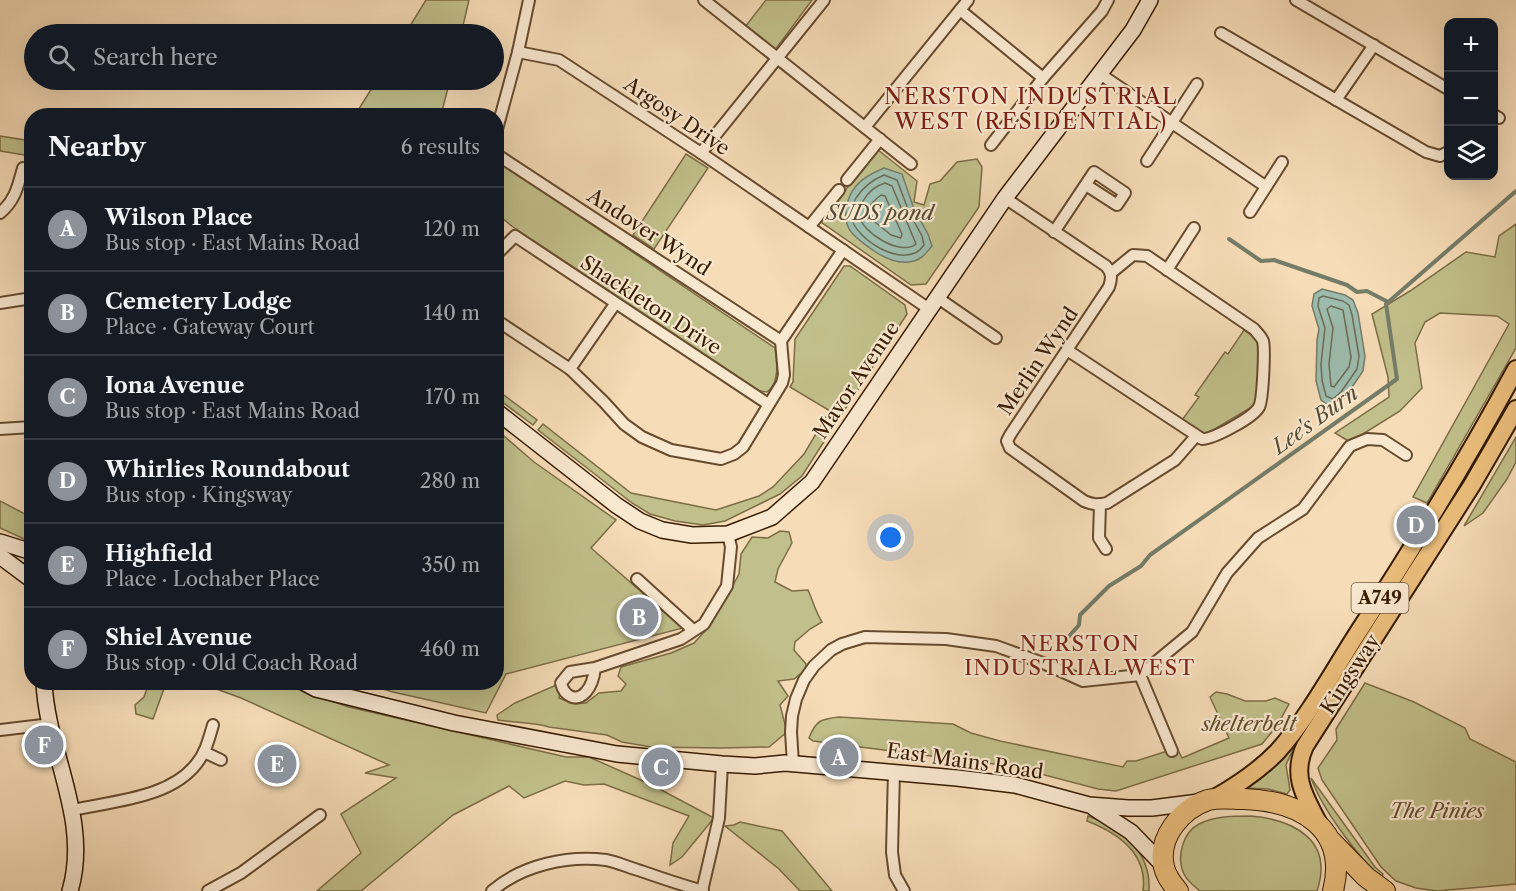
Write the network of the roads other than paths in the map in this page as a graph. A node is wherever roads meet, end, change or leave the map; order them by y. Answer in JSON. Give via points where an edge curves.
{"nodes":[{"id":1,"x":529,"y":0,"type":"edge"},
{"id":2,"x":704,"y":0,"type":"edge"},
{"id":3,"x":824,"y":0,"type":"edge"},
{"id":4,"x":968,"y":0,"type":"edge"},
{"id":5,"x":1108,"y":0,"type":"edge"},
{"id":6,"x":1150,"y":0,"type":"edge"},
{"id":7,"x":1296,"y":0,"type":"edge"},
{"id":8,"x":960,"y":10,"type":"junction"},
{"id":9,"x":1221,"y":33,"type":"dead end"},
{"id":10,"x":1374,"y":45,"type":"junction"},
{"id":11,"x":518,"y":52,"type":"junction"},
{"id":12,"x":779,"y":58,"type":"junction"},
{"id":13,"x":1100,"y":74,"type":"junction"},
{"id":14,"x":1043,"y":78,"type":"junction"},
{"id":15,"x":1197,"y":84,"type":"dead end"},
{"id":16,"x":1444,"y":86,"type":"edge"},
{"id":17,"x":1336,"y":100,"type":"junction"},
{"id":18,"x":503,"y":108,"type":"edge"},
{"id":19,"x":1173,"y":123,"type":"junction"},
{"id":20,"x":865,"y":127,"type":"junction"},
{"id":21,"x":880,"y":139,"type":"junction"},
{"id":22,"x":991,"y":145,"type":"dead end"},
{"id":23,"x":701,"y":153,"type":"junction"},
{"id":24,"x":1444,"y":154,"type":"edge"},
{"id":25,"x":504,"y":159,"type":"edge"},
{"id":26,"x":1147,"y":161,"type":"dead end"},
{"id":27,"x":1282,"y":162,"type":"dead end"},
{"id":28,"x":911,"y":164,"type":"dead end"},
{"id":29,"x":23,"y":168,"type":"dead end"},
{"id":30,"x":847,"y":180,"type":"dead end"},
{"id":31,"x":1086,"y":185,"type":"dead end"},
{"id":32,"x":1265,"y":186,"type":"junction"},
{"id":33,"x":839,"y":190,"type":"dead end"},
{"id":34,"x":1005,"y":198,"type":"junction"},
{"id":35,"x":1250,"y":212,"type":"dead end"},
{"id":36,"x":0,"y":213,"type":"edge"},
{"id":37,"x":809,"y":227,"type":"junction"},
{"id":38,"x":1194,"y":228,"type":"dead end"},
{"id":39,"x":1054,"y":232,"type":"junction"},
{"id":40,"x":504,"y":247,"type":"edge"},
{"id":41,"x":843,"y":250,"type":"junction"},
{"id":42,"x":1167,"y":270,"type":"junction"},
{"id":43,"x":1111,"y":273,"type":"junction"},
{"id":44,"x":24,"y":299,"type":"edge"},
{"id":45,"x":0,"y":303,"type":"edge"},
{"id":46,"x":615,"y":304,"type":"junction"},
{"id":47,"x":933,"y":304,"type":"junction"},
{"id":48,"x":504,"y":325,"type":"edge"},
{"id":49,"x":996,"y":338,"type":"dead end"},
{"id":50,"x":781,"y":341,"type":"junction"},
{"id":51,"x":1067,"y":350,"type":"junction"},
{"id":52,"x":570,"y":369,"type":"junction"},
{"id":53,"x":1516,"y":369,"type":"edge"},
{"id":54,"x":768,"y":404,"type":"junction"},
{"id":55,"x":1516,"y":409,"type":"edge"},
{"id":56,"x":504,"y":417,"type":"edge"},
{"id":57,"x":24,"y":428,"type":"edge"},
{"id":58,"x":0,"y":429,"type":"edge"},
{"id":59,"x":1196,"y":436,"type":"junction"},
{"id":60,"x":1406,"y":455,"type":"dead end"},
{"id":61,"x":1100,"y":504,"type":"junction"},
{"id":62,"x":728,"y":534,"type":"junction"},
{"id":63,"x":0,"y":542,"type":"edge"},
{"id":64,"x":1106,"y":549,"type":"dead end"},
{"id":65,"x":24,"y":550,"type":"edge"},
{"id":66,"x":0,"y":556,"type":"edge"},
{"id":67,"x":24,"y":574,"type":"edge"},
{"id":68,"x":637,"y":579,"type":"dead end"},
{"id":69,"x":693,"y":630,"type":"junction"},
{"id":70,"x":595,"y":668,"type":"dead end"},
{"id":71,"x":1140,"y":675,"type":"junction"},
{"id":72,"x":45,"y":690,"type":"edge"},
{"id":73,"x":324,"y":690,"type":"edge"},
{"id":74,"x":1329,"y":692,"type":"junction"},
{"id":75,"x":51,"y":724,"type":"junction"},
{"id":76,"x":213,"y":724,"type":"dead end"},
{"id":77,"x":0,"y":729,"type":"edge"},
{"id":78,"x":1172,"y":751,"type":"dead end"},
{"id":79,"x":204,"y":752,"type":"junction"},
{"id":80,"x":221,"y":760,"type":"dead end"},
{"id":81,"x":722,"y":764,"type":"junction"},
{"id":82,"x":793,"y":764,"type":"junction"},
{"id":83,"x":894,"y":771,"type":"junction"},
{"id":84,"x":1210,"y":800,"type":"junction"},
{"id":85,"x":1089,"y":805,"type":"junction"},
{"id":86,"x":73,"y":810,"type":"junction"},
{"id":87,"x":320,"y":815,"type":"dead end"},
{"id":88,"x":1319,"y":824,"type":"junction"},
{"id":89,"x":1332,"y":840,"type":"junction"},
{"id":90,"x":1163,"y":876,"type":"edge"},
{"id":91,"x":70,"y":891,"type":"edge"},
{"id":92,"x":208,"y":891,"type":"edge"},
{"id":93,"x":492,"y":891,"type":"edge"},
{"id":94,"x":702,"y":891,"type":"edge"},
{"id":95,"x":904,"y":891,"type":"edge"},
{"id":96,"x":1178,"y":891,"type":"edge"},
{"id":97,"x":1333,"y":891,"type":"edge"},
{"id":98,"x":1385,"y":891,"type":"edge"}],
"edges":[{"from":1,"to":11,"type":"street"},
{"from":2,"to":12,"type":"street"},
{"from":3,"to":12,"type":"street"},
{"from":4,"to":8,"type":"street"},
{"from":5,"to":14,"type":"street"},
{"from":6,"to":13,"type":"street","name":"Mavor Avenue"},
{"from":7,"to":10,"type":"street"},
{"from":8,"to":14,"type":"street"},
{"from":8,"to":20,"type":"street"},
{"from":9,"to":17,"type":"street"},
{"from":10,"to":16,"type":"street"},
{"from":10,"to":17,"type":"street"},
{"from":11,"to":18,"type":"street"},
{"from":11,"to":23,"type":"street","name":"Argosy Drive","via":[[559,60]]},
{"from":12,"to":20,"type":"street"},
{"from":12,"to":23,"type":"street"},
{"from":13,"to":19,"type":"street"},
{"from":13,"to":34,"type":"street","name":"Mavor Avenue"},
{"from":14,"to":22,"type":"street"},
{"from":15,"to":19,"type":"street"},
{"from":17,"to":24,"type":"street","via":[[1426,152]]},
{"from":19,"to":26,"type":"street"},
{"from":19,"to":32,"type":"street"},
{"from":20,"to":21,"type":"street"},
{"from":21,"to":28,"type":"street"},
{"from":21,"to":30,"type":"street"},
{"from":23,"to":37,"type":"street","name":"Argosy Drive"},
{"from":25,"to":50,"type":"street","name":"Andover Wynd"},
{"from":27,"to":32,"type":"street"},
{"from":29,"to":36,"type":"street","via":[[15,195]]},
{"from":31,"to":39,"type":"street"},
{"from":32,"to":35,"type":"street"},
{"from":33,"to":37,"type":"street"},
{"from":34,"to":39,"type":"street"},
{"from":34,"to":47,"type":"street","name":"Mavor Avenue"},
{"from":37,"to":41,"type":"street","name":"Argosy Drive"},
{"from":38,"to":42,"type":"street"},
{"from":39,"to":43,"type":"street"},
{"from":40,"to":46,"type":"street","name":"Shackleton Drive","via":[[515,236]]},
{"from":41,"to":47,"type":"street","name":"Argosy Drive"},
{"from":41,"to":50,"type":"street"},
{"from":42,"to":43,"type":"street","via":[[1147,256],[1133,255]]},
{"from":42,"to":59,"type":"street","via":[[1254,329],[1263,341],[1260,407],[1209,439]]},
{"from":43,"to":51,"type":"street","name":"Merlin Wynd","via":[[1109,287]]},
{"from":44,"to":45,"type":"street"},
{"from":46,"to":52,"type":"street"},
{"from":46,"to":54,"type":"street","name":"Shackleton Drive"},
{"from":47,"to":49,"type":"street","name":"Argosy Drive"},
{"from":47,"to":62,"type":"street","name":"Mavor Avenue","via":[[812,482],[772,517]]},
{"from":48,"to":52,"type":"street"},
{"from":50,"to":54,"type":"street","via":[[784,375]]},
{"from":51,"to":59,"type":"street"},
{"from":51,"to":61,"type":"street","name":"Merlin Wynd","via":[[1007,441],[1019,456],[1084,501]]},
{"from":52,"to":54,"type":"street","via":[[642,437],[671,450],[721,459],[743,447]]},
{"from":53,"to":74,"type":"main road","name":"Kingsway","number":"A749"},
{"from":55,"to":74,"type":"main road","name":"Kingsway","number":"A749","via":[[1472,485]]},
{"from":56,"to":62,"type":"street","name":"Mavor Avenue","via":[[640,521],[692,535]]},
{"from":57,"to":58,"type":"street"},
{"from":59,"to":61,"type":"street","via":[[1175,460]]},
{"from":60,"to":71,"type":"street","via":[[1383,440],[1367,439],[1350,446],[1303,509],[1258,538],[1227,573],[1192,632]]},
{"from":61,"to":64,"type":"street","via":[[1099,538]]},
{"from":62,"to":69,"type":"street","via":[[731,547],[727,586],[704,624]]},
{"from":63,"to":65,"type":"street"},
{"from":66,"to":67,"type":"street"},
{"from":68,"to":69,"type":"street"},
{"from":69,"to":70,"type":"street","via":[[681,639]]},
{"from":71,"to":78,"type":"street"},
{"from":71,"to":82,"type":"street","via":[[1083,681],[996,646],[945,639],[853,640],[831,650],[804,680],[792,716]]},
{"from":72,"to":75,"type":"street"},
{"from":73,"to":81,"type":"street","name":"East Mains Road","via":[[514,736],[617,754]]},
{"from":74,"to":84,"type":"main road","name":"Kingsway","number":"A749","via":[[1273,755],[1240,783]]},
{"from":74,"to":88,"type":"main road","name":"Kingsway","number":"A749","via":[[1298,768],[1305,798]]},
{"from":75,"to":77,"type":"street"},
{"from":75,"to":86,"type":"street"},
{"from":76,"to":79,"type":"street"},
{"from":79,"to":80,"type":"street"},
{"from":79,"to":86,"type":"street","via":[[189,772],[157,791]]},
{"from":81,"to":82,"type":"street","name":"East Mains Road"},
{"from":81,"to":94,"type":"street","via":[[719,818]]},
{"from":82,"to":83,"type":"street","name":"East Mains Road"},
{"from":83,"to":85,"type":"street","name":"East Mains Road","via":[[1015,785]]},
{"from":83,"to":95,"type":"street","via":[[892,852],[895,875]]},
{"from":84,"to":85,"type":"street","name":"East Mains Road","via":[[1152,808]]},
{"from":84,"to":88,"type":"highway","via":[[1270,802]]},
{"from":84,"to":90,"type":"highway","via":[[1188,809],[1174,824],[1163,852]]},
{"from":85,"to":90,"type":"street","name":"East Mains Road","via":[[1131,832]]},
{"from":86,"to":91,"type":"street","via":[[75,872]]},
{"from":87,"to":92,"type":"street","via":[[240,873]]},
{"from":88,"to":89,"type":"highway"},
{"from":89,"to":97,"type":"highway","via":[[1336,863]]},
{"from":89,"to":98,"type":"highway","via":[[1366,877]]},
{"from":90,"to":96,"type":"highway"},
{"from":93,"to":94,"type":"street","via":[[543,864],[588,859],[607,860]]}]}
